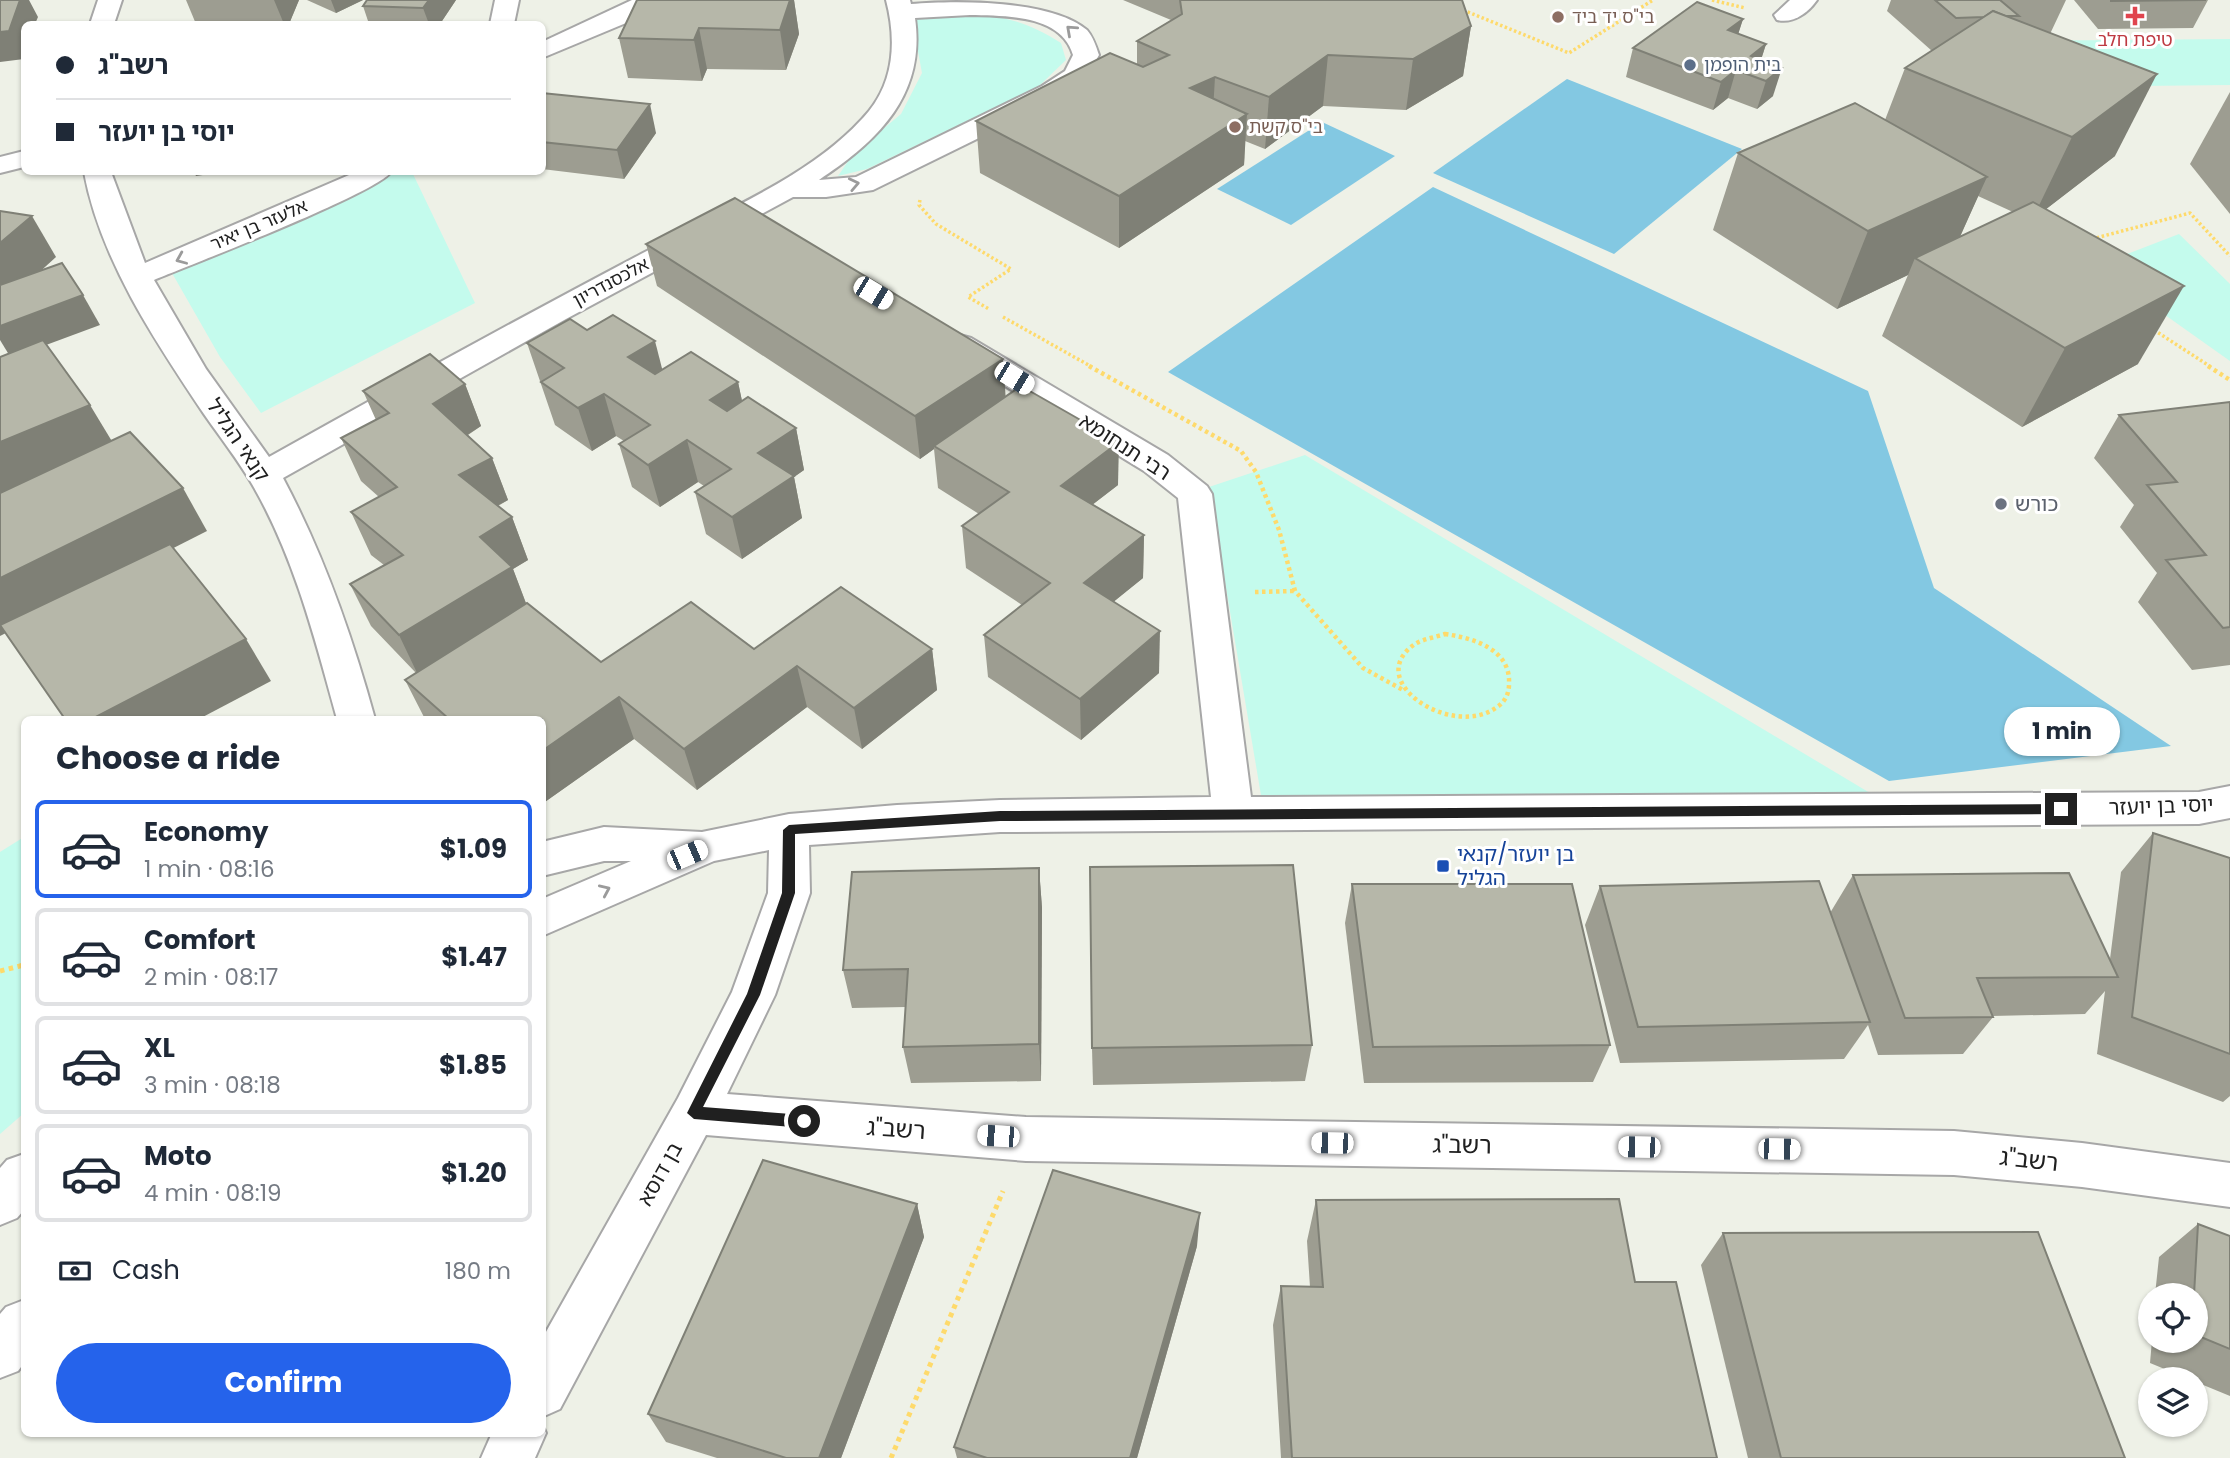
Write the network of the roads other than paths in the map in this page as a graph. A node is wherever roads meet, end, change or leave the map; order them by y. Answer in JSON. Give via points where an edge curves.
{"nodes":[{"id":1,"x":110,"y":0,"type":"edge"},
{"id":2,"x":507,"y":0,"type":"edge"},
{"id":3,"x":650,"y":0,"type":"edge"},
{"id":4,"x":900,"y":6,"type":"edge"},
{"id":5,"x":103,"y":21,"type":"edge"},
{"id":6,"x":503,"y":21,"type":"edge"},
{"id":7,"x":546,"y":49,"type":"edge"},
{"id":8,"x":21,"y":160,"type":"edge"},
{"id":9,"x":0,"y":165,"type":"edge"},
{"id":10,"x":98,"y":175,"type":"edge"},
{"id":11,"x":371,"y":175,"type":"edge"},
{"id":12,"x":787,"y":188,"type":"junction"},
{"id":13,"x":139,"y":276,"type":"junction"},
{"id":14,"x":932,"y":328,"type":"edge"},
{"id":15,"x":263,"y":475,"type":"junction"},
{"id":16,"x":355,"y":716,"type":"edge"},
{"id":17,"x":2230,"y":802,"type":"edge"},
{"id":18,"x":1233,"y":813,"type":"junction"},
{"id":19,"x":789,"y":830,"type":"junction"},
{"id":20,"x":708,"y":846,"type":"junction"},
{"id":21,"x":546,"y":858,"type":"edge"},
{"id":22,"x":546,"y":916,"type":"edge"},
{"id":23,"x":694,"y":1113,"type":"junction"},
{"id":24,"x":21,"y":1179,"type":"edge"},
{"id":25,"x":2230,"y":1185,"type":"edge"},
{"id":26,"x":0,"y":1202,"type":"edge"},
{"id":27,"x":21,"y":1328,"type":"edge"},
{"id":28,"x":0,"y":1353,"type":"edge"},
{"id":29,"x":546,"y":1384,"type":"edge"},
{"id":30,"x":518,"y":1437,"type":"edge"},
{"id":31,"x":507,"y":1458,"type":"edge"}],
"edges":[{"from":1,"to":5,"type":"street"},
{"from":2,"to":6,"type":"street"},
{"from":3,"to":7,"type":"street"},
{"from":4,"to":12,"type":"street","name":"אלכסנדריון","via":[[905,64],[893,95],[870,127]]},
{"from":12,"to":4,"type":"street","one_way":true,"via":[[863,184],[1051,92],[1075,76],[1086,55],[1079,36],[1059,19],[1027,10]]},
{"from":8,"to":9,"type":"street"},
{"from":10,"to":13,"type":"street","name":"קנאי הגליל"},
{"from":11,"to":13,"type":"street","name":"אלעזר בן יאיר","one_way":true},
{"from":12,"to":15,"type":"street","name":"אלכסנדריון"},
{"from":13,"to":15,"type":"street","name":"קנאי הגליל","via":[[208,396]]},
{"from":14,"to":18,"type":"street","name":"רבי תנחומא","via":[[1156,463],[1195,494]]},
{"from":15,"to":16,"type":"street","name":"קנאי הגליל","via":[[324,605]]},
{"from":17,"to":18,"type":"street","name":"יוסי בן יועזר","via":[[2185,808]]},
{"from":18,"to":19,"type":"street","name":"יוסי בן יועזר","via":[[1000,816]]},
{"from":19,"to":20,"type":"street","name":"יוסי בן יועזר"},
{"from":19,"to":23,"type":"street","name":"בן דוסא","via":[[789,893],[753,995]]},
{"from":20,"to":21,"type":"street","name":"יוסי בן יועזר","via":[[604,844]]},
{"from":22,"to":20,"type":"street","name":"יוסי בן יועזר","one_way":true},
{"from":23,"to":25,"type":"street","name":"רשב\"ג","via":[[1026,1139],[1954,1153]]},
{"from":23,"to":29,"type":"street","name":"בן דוסא"},
{"from":24,"to":26,"type":"street"},
{"from":27,"to":28,"type":"street"},
{"from":30,"to":31,"type":"street"}]}
